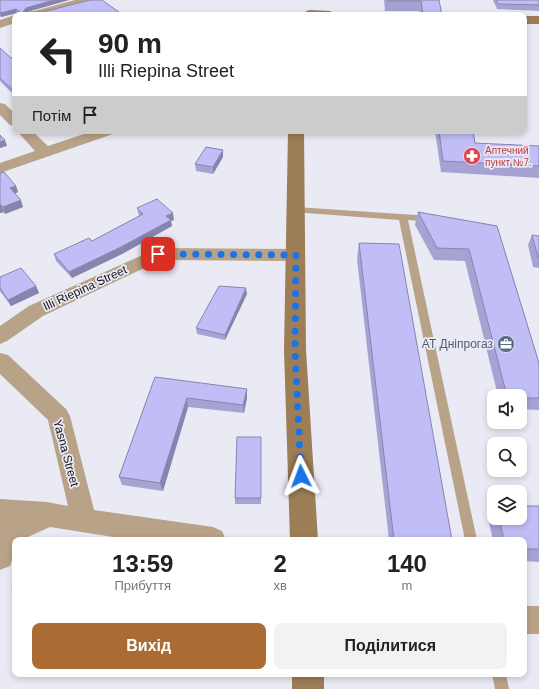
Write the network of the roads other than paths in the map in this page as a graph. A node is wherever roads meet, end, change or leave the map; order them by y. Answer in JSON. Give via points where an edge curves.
{"nodes":[{"id":1,"x":88,"y":0,"type":"edge"},
{"id":2,"x":311,"y":0,"type":"edge"},
{"id":3,"x":55,"y":3,"type":"edge"},
{"id":4,"x":37,"y":12,"type":"edge"},
{"id":5,"x":67,"y":12,"type":"edge"},
{"id":6,"x":309,"y":12,"type":"edge"},
{"id":7,"x":527,"y":20,"type":"edge"},
{"id":8,"x":539,"y":20,"type":"edge"},
{"id":9,"x":12,"y":21,"type":"edge"},
{"id":10,"x":0,"y":24,"type":"edge"},
{"id":11,"x":0,"y":108,"type":"edge"},
{"id":12,"x":12,"y":119,"type":"edge"},
{"id":13,"x":27,"y":134,"type":"edge"},
{"id":14,"x":99,"y":134,"type":"edge"},
{"id":15,"x":296,"y":134,"type":"edge"},
{"id":16,"x":45,"y":152,"type":"junction"},
{"id":17,"x":0,"y":168,"type":"edge"},
{"id":18,"x":296,"y":210,"type":"junction"},
{"id":19,"x":403,"y":217,"type":"junction"},
{"id":20,"x":438,"y":219,"type":"edge"},
{"id":21,"x":296,"y":255,"type":"junction"},
{"id":22,"x":0,"y":336,"type":"edge"},
{"id":23,"x":0,"y":361,"type":"edge"},
{"id":24,"x":0,"y":511,"type":"edge"},
{"id":25,"x":49,"y":515,"type":"junction"},
{"id":26,"x":84,"y":520,"type":"junction"},
{"id":27,"x":194,"y":537,"type":"edge"},
{"id":28,"x":304,"y":537,"type":"edge"},
{"id":29,"x":470,"y":537,"type":"edge"},
{"id":30,"x":0,"y":557,"type":"edge"},
{"id":31,"x":527,"y":620,"type":"edge"},
{"id":32,"x":539,"y":620,"type":"edge"},
{"id":33,"x":308,"y":677,"type":"edge"},
{"id":34,"x":500,"y":677,"type":"edge"},
{"id":35,"x":308,"y":689,"type":"edge"},
{"id":36,"x":502,"y":689,"type":"edge"}],
"edges":[{"from":1,"to":3,"type":"street"},
{"from":2,"to":6,"type":"street"},
{"from":3,"to":4,"type":"street"},
{"from":3,"to":5,"type":"street"},
{"from":7,"to":8,"type":"street"},
{"from":9,"to":10,"type":"street"},
{"from":11,"to":12,"type":"street"},
{"from":13,"to":16,"type":"street"},
{"from":14,"to":16,"type":"street"},
{"from":15,"to":18,"type":"street"},
{"from":16,"to":17,"type":"street"},
{"from":18,"to":19,"type":"lane"},
{"from":18,"to":21,"type":"street"},
{"from":19,"to":20,"type":"lane"},
{"from":19,"to":29,"type":"lane"},
{"from":21,"to":22,"type":"street","name":"Illi Riepina Street","via":[[158,254],[36,311]]},
{"from":21,"to":28,"type":"street","via":[[295,350]]},
{"from":23,"to":26,"type":"street","name":"Yasna Street","via":[[58,416]]},
{"from":24,"to":25,"type":"street"},
{"from":25,"to":26,"type":"street"},
{"from":25,"to":30,"type":"street","via":[[7,533]]},
{"from":26,"to":27,"type":"street"},
{"from":31,"to":32,"type":"street"},
{"from":33,"to":35,"type":"street"},
{"from":34,"to":36,"type":"lane"}]}
